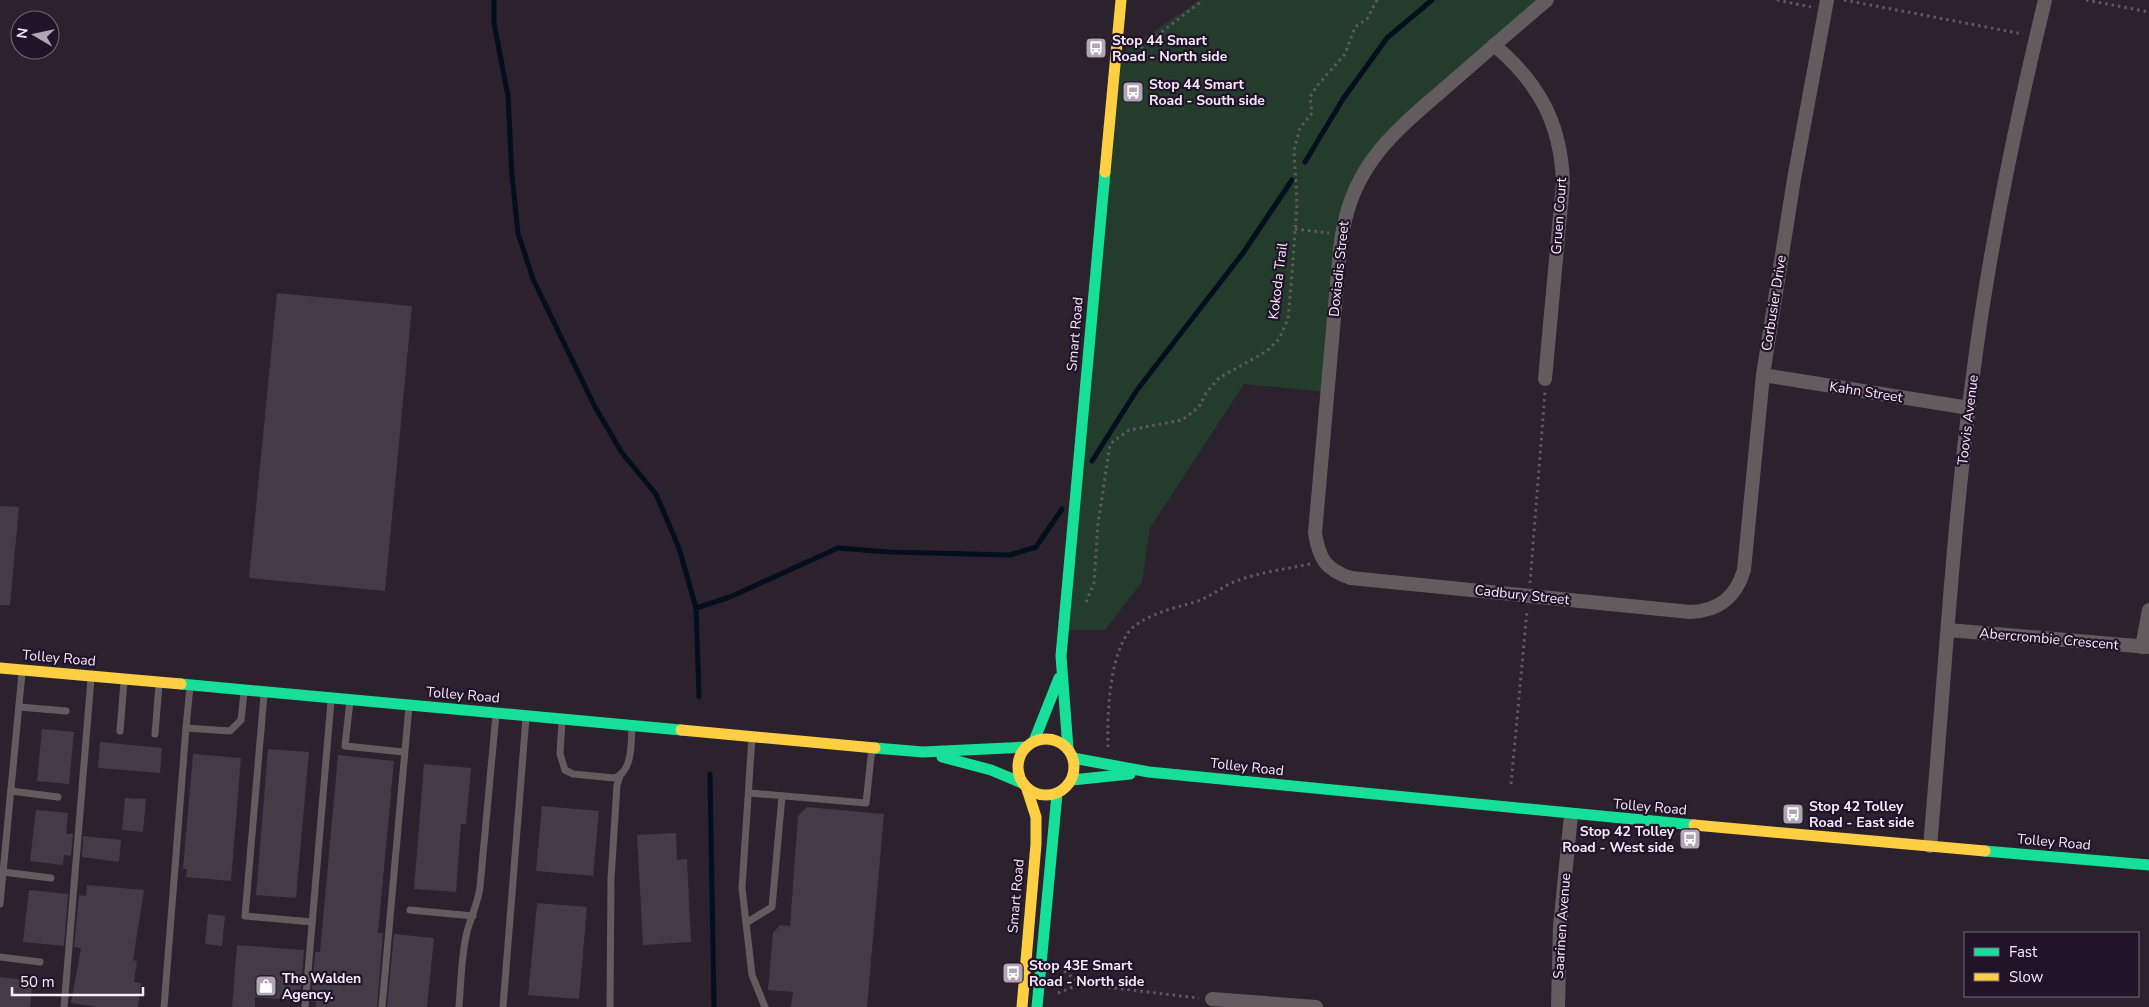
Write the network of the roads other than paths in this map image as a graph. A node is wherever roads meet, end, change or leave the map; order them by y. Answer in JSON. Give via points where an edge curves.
{"nodes":[{"id":1,"x":1121,"y":0,"type":"edge"},
{"id":2,"x":1547,"y":0,"type":"edge"},
{"id":3,"x":2045,"y":0,"type":"edge"},
{"id":4,"x":1826,"y":5,"type":"edge"},
{"id":5,"x":1494,"y":45,"type":"junction"},
{"id":6,"x":1763,"y":375,"type":"junction"},
{"id":7,"x":1545,"y":379,"type":"dead end"},
{"id":8,"x":1969,"y":408,"type":"junction"},
{"id":9,"x":1323,"y":561,"type":"joint"},
{"id":10,"x":1724,"y":603,"type":"joint"},
{"id":11,"x":2149,"y":610,"type":"edge"},
{"id":12,"x":1948,"y":630,"type":"junction"},
{"id":13,"x":2145,"y":647,"type":"edge"},
{"id":14,"x":0,"y":668,"type":"edge"},
{"id":15,"x":22,"y":670,"type":"junction"},
{"id":16,"x":1061,"y":672,"type":"junction"},
{"id":17,"x":91,"y":676,"type":"junction"},
{"id":18,"x":124,"y":679,"type":"junction"},
{"id":19,"x":159,"y":682,"type":"junction"},
{"id":20,"x":190,"y":685,"type":"junction"},
{"id":21,"x":244,"y":690,"type":"junction"},
{"id":22,"x":264,"y":692,"type":"junction"},
{"id":23,"x":331,"y":698,"type":"junction"},
{"id":24,"x":350,"y":700,"type":"junction"},
{"id":25,"x":409,"y":706,"type":"junction"},
{"id":26,"x":18,"y":707,"type":"junction"},
{"id":27,"x":66,"y":711,"type":"dead end"},
{"id":28,"x":496,"y":714,"type":"junction"},
{"id":29,"x":526,"y":716,"type":"junction"},
{"id":30,"x":562,"y":720,"type":"junction"},
{"id":31,"x":632,"y":726,"type":"junction"},
{"id":32,"x":186,"y":728,"type":"junction"},
{"id":33,"x":120,"y":731,"type":"dead end"},
{"id":34,"x":154,"y":734,"type":"dead end"},
{"id":35,"x":752,"y":737,"type":"junction"},
{"id":36,"x":1030,"y":744,"type":"junction"},
{"id":37,"x":872,"y":748,"type":"junction"},
{"id":38,"x":404,"y":752,"type":"junction"},
{"id":39,"x":923,"y":752,"type":"junction"},
{"id":40,"x":1071,"y":753,"type":"junction"},
{"id":41,"x":1149,"y":772,"type":"junction"},
{"id":42,"x":620,"y":776,"type":"junction"},
{"id":43,"x":1072,"y":780,"type":"junction"},
{"id":44,"x":1025,"y":786,"type":"junction"},
{"id":45,"x":11,"y":791,"type":"junction"},
{"id":46,"x":748,"y":793,"type":"junction"},
{"id":47,"x":1057,"y":794,"type":"junction"},
{"id":48,"x":782,"y":796,"type":"junction"},
{"id":49,"x":58,"y":797,"type":"dead end"},
{"id":50,"x":1571,"y":815,"type":"junction"},
{"id":51,"x":1930,"y":846,"type":"junction"},
{"id":52,"x":2149,"y":865,"type":"edge"},
{"id":53,"x":3,"y":872,"type":"junction"},
{"id":54,"x":51,"y":878,"type":"dead end"},
{"id":55,"x":0,"y":904,"type":"edge"},
{"id":56,"x":410,"y":910,"type":"dead end"},
{"id":57,"x":472,"y":916,"type":"junction"},
{"id":58,"x":312,"y":922,"type":"junction"},
{"id":59,"x":746,"y":923,"type":"junction"},
{"id":60,"x":0,"y":957,"type":"edge"},
{"id":61,"x":40,"y":962,"type":"dead end"},
{"id":62,"x":1212,"y":999,"type":"road end"},
{"id":63,"x":64,"y":1007,"type":"edge"},
{"id":64,"x":164,"y":1007,"type":"edge"},
{"id":65,"x":305,"y":1007,"type":"edge"},
{"id":66,"x":382,"y":1007,"type":"edge"},
{"id":67,"x":458,"y":1007,"type":"edge"},
{"id":68,"x":503,"y":1007,"type":"edge"},
{"id":69,"x":610,"y":1007,"type":"edge"},
{"id":70,"x":764,"y":1007,"type":"edge"},
{"id":71,"x":1022,"y":1007,"type":"edge"},
{"id":72,"x":1037,"y":1007,"type":"edge"},
{"id":73,"x":1316,"y":1007,"type":"edge"},
{"id":74,"x":1558,"y":1007,"type":"edge"}],
"edges":[{"from":1,"to":16,"type":"main road","name":"Smart Road"},
{"from":2,"to":5,"type":"street","name":"Doxiadis Street"},
{"from":3,"to":8,"type":"street","name":"Toovis Avenue","via":[[2009,156],[1985,288]]},
{"from":4,"to":6,"type":"street","name":"Corbusier Drive"},
{"from":5,"to":7,"type":"street","name":"Gruen Court","via":[[1532,82],[1550,113],[1563,165]]},
{"from":5,"to":9,"type":"street","name":"Doxiadis Street","via":[[1405,122],[1380,148],[1353,192],[1341,234],[1315,533],[1317,550]]},
{"from":6,"to":8,"type":"street","name":"Kahn Street"},
{"from":6,"to":10,"type":"street","name":"Corbusier Drive","via":[[1744,570],[1740,584]]},
{"from":8,"to":12,"type":"street","name":"Toovis Avenue"},
{"from":9,"to":10,"type":"street","name":"Cadbury Street","via":[[1338,574],[1351,578],[1690,612],[1704,611]]},
{"from":11,"to":13,"type":"street"},
{"from":12,"to":13,"type":"street","name":"Abercrombie Crescent"},
{"from":12,"to":51,"type":"street","name":"Toovis Avenue"},
{"from":14,"to":15,"type":"main road","name":"Tolley Road"},
{"from":15,"to":17,"type":"main road","name":"Tolley Road"},
{"from":15,"to":26,"type":"lane"},
{"from":16,"to":36,"type":"main road","name":"Smart Road"},
{"from":16,"to":40,"type":"main road","name":"Smart Road"},
{"from":17,"to":18,"type":"main road","name":"Tolley Road"},
{"from":17,"to":63,"type":"lane"},
{"from":18,"to":19,"type":"main road","name":"Tolley Road"},
{"from":18,"to":33,"type":"lane"},
{"from":19,"to":20,"type":"main road","name":"Tolley Road"},
{"from":19,"to":34,"type":"lane"},
{"from":20,"to":21,"type":"main road","name":"Tolley Road"},
{"from":20,"to":32,"type":"lane"},
{"from":21,"to":22,"type":"main road","name":"Tolley Road"},
{"from":21,"to":32,"type":"lane","via":[[241,720],[230,731]]},
{"from":22,"to":23,"type":"main road","name":"Tolley Road"},
{"from":22,"to":58,"type":"lane","via":[[245,916]]},
{"from":23,"to":24,"type":"main road","name":"Tolley Road"},
{"from":23,"to":58,"type":"lane"},
{"from":24,"to":25,"type":"main road","name":"Tolley Road"},
{"from":24,"to":38,"type":"lane","via":[[345,746]]},
{"from":25,"to":28,"type":"main road","name":"Tolley Road"},
{"from":25,"to":38,"type":"lane"},
{"from":26,"to":27,"type":"lane"},
{"from":26,"to":45,"type":"lane"},
{"from":28,"to":29,"type":"main road","name":"Tolley Road"},
{"from":28,"to":57,"type":"lane","via":[[480,887]]},
{"from":29,"to":30,"type":"main road","name":"Tolley Road"},
{"from":29,"to":68,"type":"lane"},
{"from":30,"to":31,"type":"main road","name":"Tolley Road"},
{"from":30,"to":42,"type":"lane","via":[[560,754],[565,770],[573,774]]},
{"from":31,"to":35,"type":"main road","name":"Tolley Road"},
{"from":31,"to":42,"type":"lane","via":[[630,758]]},
{"from":32,"to":64,"type":"lane"},
{"from":35,"to":37,"type":"main road","name":"Tolley Road"},
{"from":35,"to":46,"type":"lane"},
{"from":36,"to":39,"type":"main road","name":"Tolley Road"},
{"from":36,"to":40,"type":"main road","via":[[1043,739],[1061,743]]},
{"from":36,"to":44,"type":"main road","via":[[1020,756],[1018,765]]},
{"from":37,"to":39,"type":"main road","name":"Tolley Road"},
{"from":37,"to":48,"type":"lane","via":[[866,803]]},
{"from":38,"to":66,"type":"lane"},
{"from":39,"to":44,"type":"main road","name":"Tolley Road","via":[[991,770]]},
{"from":40,"to":41,"type":"main road","name":"Tolley Road"},
{"from":40,"to":43,"type":"main road"},
{"from":41,"to":43,"type":"main road","name":"Tolley Road"},
{"from":41,"to":50,"type":"main road","name":"Tolley Road"},
{"from":42,"to":69,"type":"lane","via":[[610,879]]},
{"from":43,"to":47,"type":"main road"},
{"from":44,"to":47,"type":"main road","via":[[1038,795]]},
{"from":44,"to":71,"type":"main road","name":"Smart Road","via":[[1036,817],[1036,844]]},
{"from":45,"to":49,"type":"lane"},
{"from":45,"to":53,"type":"lane"},
{"from":46,"to":48,"type":"lane"},
{"from":46,"to":59,"type":"lane","via":[[742,888]]},
{"from":47,"to":72,"type":"main road"},
{"from":48,"to":59,"type":"lane","via":[[772,907]]},
{"from":50,"to":51,"type":"main road","name":"Tolley Road"},
{"from":50,"to":74,"type":"street","name":"Saarinen Avenue","via":[[1560,927]]},
{"from":51,"to":52,"type":"main road","name":"Tolley Road"},
{"from":53,"to":54,"type":"lane"},
{"from":53,"to":55,"type":"lane"},
{"from":56,"to":57,"type":"lane"},
{"from":57,"to":67,"type":"lane","via":[[464,946]]},
{"from":58,"to":65,"type":"lane"},
{"from":59,"to":70,"type":"lane","via":[[752,975]]},
{"from":60,"to":61,"type":"lane"},
{"from":62,"to":73,"type":"street"}]}
